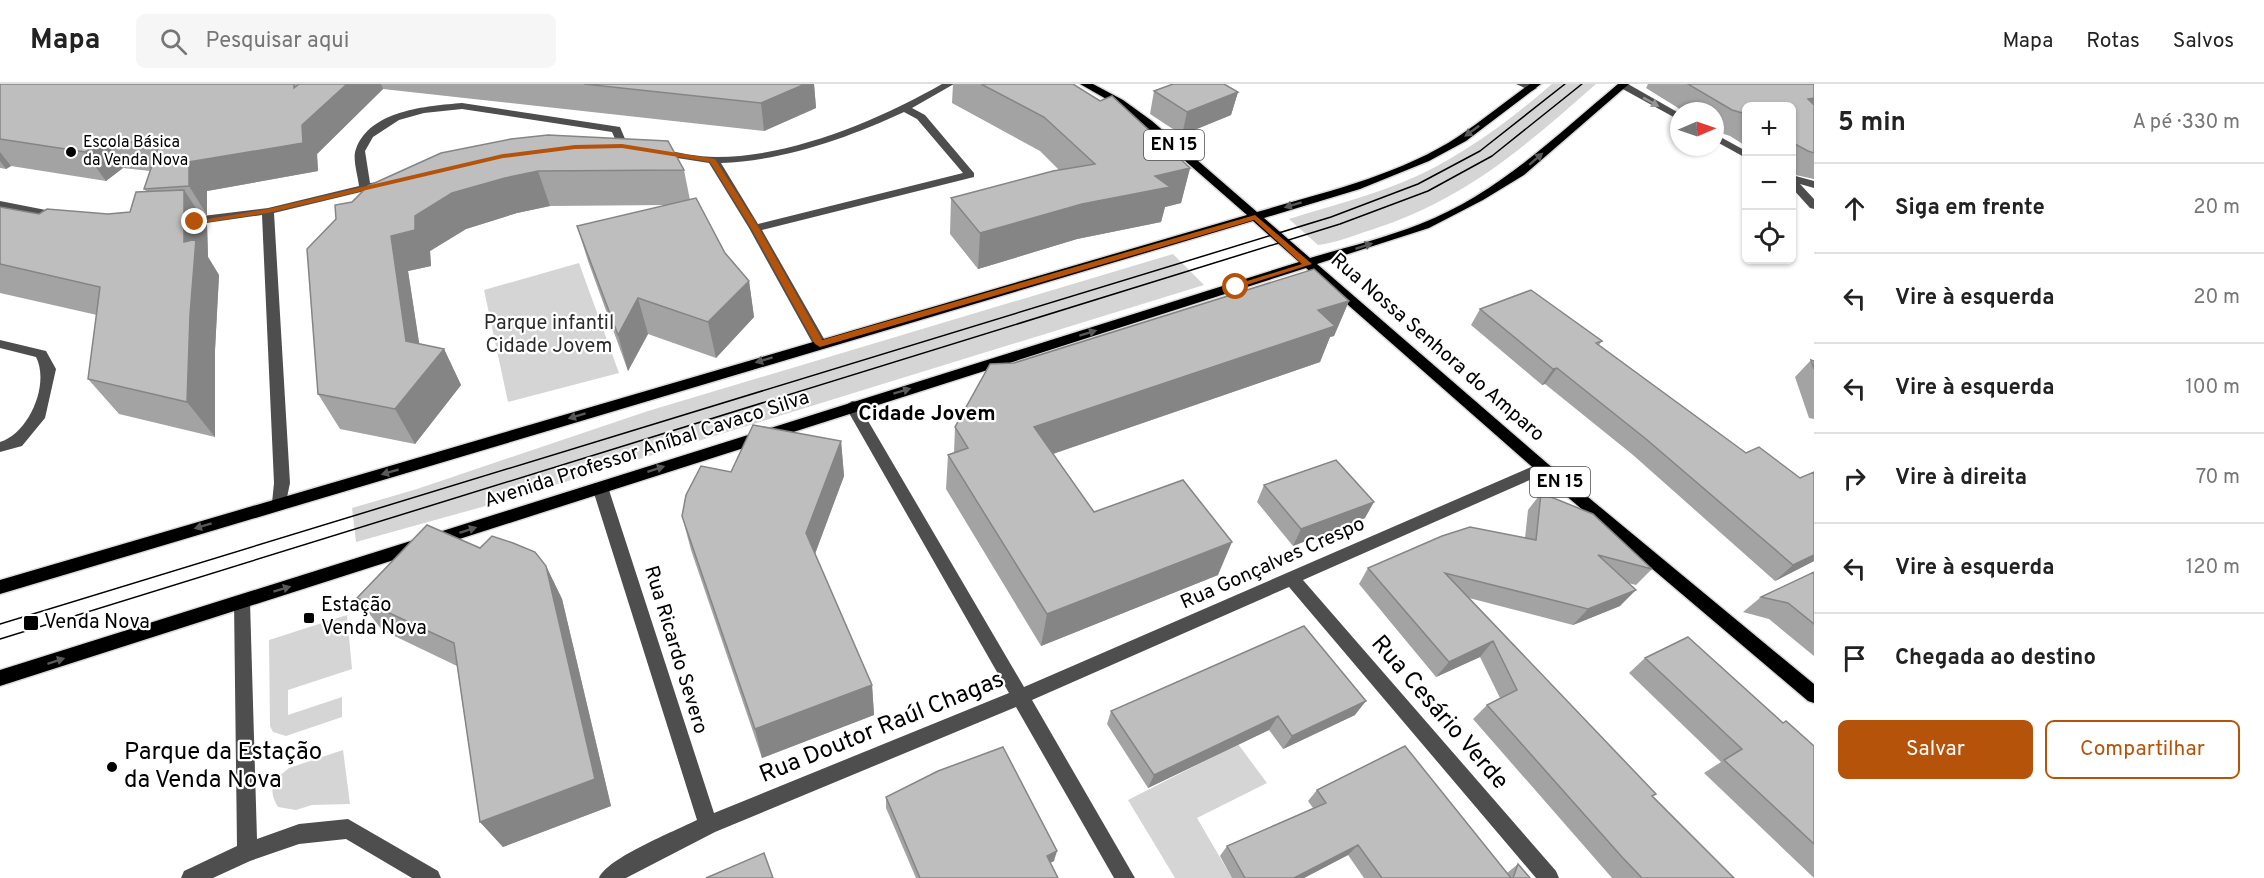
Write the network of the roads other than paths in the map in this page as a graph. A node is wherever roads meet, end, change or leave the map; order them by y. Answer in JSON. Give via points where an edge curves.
{"nodes":[{"id":1,"x":949,"y":84,"type":"edge"},
{"id":2,"x":1084,"y":84,"type":"edge"},
{"id":3,"x":1623,"y":84,"type":"edge"},
{"id":4,"x":1530,"y":85,"type":"edge"},
{"id":5,"x":906,"y":109,"type":"junction"},
{"id":6,"x":1670,"y":112,"type":"edge"},
{"id":7,"x":1724,"y":142,"type":"edge"},
{"id":8,"x":1742,"y":153,"type":"edge"},
{"id":9,"x":713,"y":160,"type":"junction"},
{"id":10,"x":400,"y":180,"type":"edge"},
{"id":11,"x":1796,"y":181,"type":"edge"},
{"id":12,"x":1814,"y":185,"type":"edge"},
{"id":13,"x":1796,"y":186,"type":"edge"},
{"id":14,"x":365,"y":188,"type":"junction"},
{"id":15,"x":0,"y":204,"type":"edge"},
{"id":16,"x":1814,"y":206,"type":"edge"},
{"id":17,"x":268,"y":211,"type":"junction"},
{"id":18,"x":1255,"y":217,"type":"junction"},
{"id":19,"x":76,"y":218,"type":"edge"},
{"id":20,"x":174,"y":222,"type":"edge"},
{"id":21,"x":755,"y":228,"type":"junction"},
{"id":22,"x":1308,"y":264,"type":"junction"},
{"id":23,"x":0,"y":344,"type":"edge"},
{"id":24,"x":820,"y":344,"type":"junction"},
{"id":25,"x":852,"y":406,"type":"junction"},
{"id":26,"x":0,"y":447,"type":"edge"},
{"id":27,"x":1543,"y":468,"type":"junction"},
{"id":28,"x":600,"y":487,"type":"junction"},
{"id":29,"x":280,"y":503,"type":"junction"},
{"id":30,"x":1293,"y":579,"type":"junction"},
{"id":31,"x":0,"y":587,"type":"edge"},
{"id":32,"x":242,"y":602,"type":"junction"},
{"id":33,"x":0,"y":678,"type":"edge"},
{"id":34,"x":1814,"y":695,"type":"edge"},
{"id":35,"x":1020,"y":697,"type":"junction"},
{"id":36,"x":708,"y":825,"type":"junction"},
{"id":37,"x":247,"y":852,"type":"junction"},
{"id":38,"x":191,"y":878,"type":"edge"},
{"id":39,"x":431,"y":878,"type":"edge"},
{"id":40,"x":609,"y":878,"type":"edge"},
{"id":41,"x":1125,"y":878,"type":"edge"},
{"id":42,"x":1549,"y":878,"type":"edge"}],
"edges":[{"from":1,"to":5,"type":"street"},
{"from":2,"to":18,"type":"main road","name":"Rua Nossa Senhora do Amparo","number":"EN 15","via":[[1148,123]]},
{"from":3,"to":6,"type":"street","one_way":true},
{"from":22,"to":3,"type":"main road","name":"Avenida Professor Aníbal Cavaco Silva","one_way":true,"via":[[1425,226],[1479,198],[1520,173]]},
{"from":4,"to":18,"type":"main road","one_way":true,"via":[[1462,139],[1425,159],[1356,187]]},
{"from":5,"to":9,"type":"street","via":[[796,148]]},
{"from":5,"to":21,"type":"street","via":[[921,117],[970,175]]},
{"from":7,"to":8,"type":"street"},
{"from":9,"to":14,"type":"street","via":[[628,148],[616,129],[462,106],[394,118],[369,135],[360,152]]},
{"from":9,"to":21,"type":"street"},
{"from":10,"to":14,"type":"street"},
{"from":11,"to":12,"type":"street"},
{"from":13,"to":16,"type":"street"},
{"from":14,"to":17,"type":"street"},
{"from":15,"to":19,"type":"street"},
{"from":17,"to":20,"type":"street"},
{"from":17,"to":29,"type":"street"},
{"from":18,"to":22,"type":"main road","name":"Rua Nossa Senhora do Amparo","number":"EN 15"},
{"from":18,"to":24,"type":"main road"},
{"from":21,"to":24,"type":"street"},
{"from":25,"to":22,"type":"main road","name":"Avenida Professor Aníbal Cavaco Silva","one_way":true},
{"from":22,"to":27,"type":"main road","name":"Rua Nossa Senhora do Amparo","number":"EN 15"},
{"from":23,"to":26,"type":"street","via":[[41,354],[49,369],[40,414],[16,442]]},
{"from":24,"to":29,"type":"main road","one_way":true},
{"from":28,"to":25,"type":"main road","name":"Avenida Professor Aníbal Cavaco Silva","one_way":true},
{"from":25,"to":35,"type":"street"},
{"from":27,"to":30,"type":"street","name":"Rua Gonçalves Crespo"},
{"from":27,"to":34,"type":"main road","name":"Rua Nossa Senhora do Amparo","number":"EN 15"},
{"from":32,"to":28,"type":"main road","name":"Avenida Professor Aníbal Cavaco Silva","one_way":true},
{"from":28,"to":36,"type":"street","name":"Rua Ricardo Severo"},
{"from":29,"to":31,"type":"main road","one_way":true},
{"from":30,"to":35,"type":"street","name":"Rua Gonçalves Crespo"},
{"from":30,"to":42,"type":"street","name":"Rua Cesário Verde"},
{"from":33,"to":32,"type":"main road","name":"Avenida Professor Aníbal Cavaco Silva","one_way":true},
{"from":32,"to":37,"type":"street"},
{"from":35,"to":36,"type":"street","name":"Rua Doutor Raúl Chagas"},
{"from":35,"to":41,"type":"street","name":"Rua Doutor Raúl Chagas"},
{"from":36,"to":40,"type":"street","name":"Rua Doutor Raúl Chagas","via":[[631,862]]},
{"from":37,"to":38,"type":"street"},
{"from":37,"to":39,"type":"street","via":[[299,834],[348,829]]}]}
